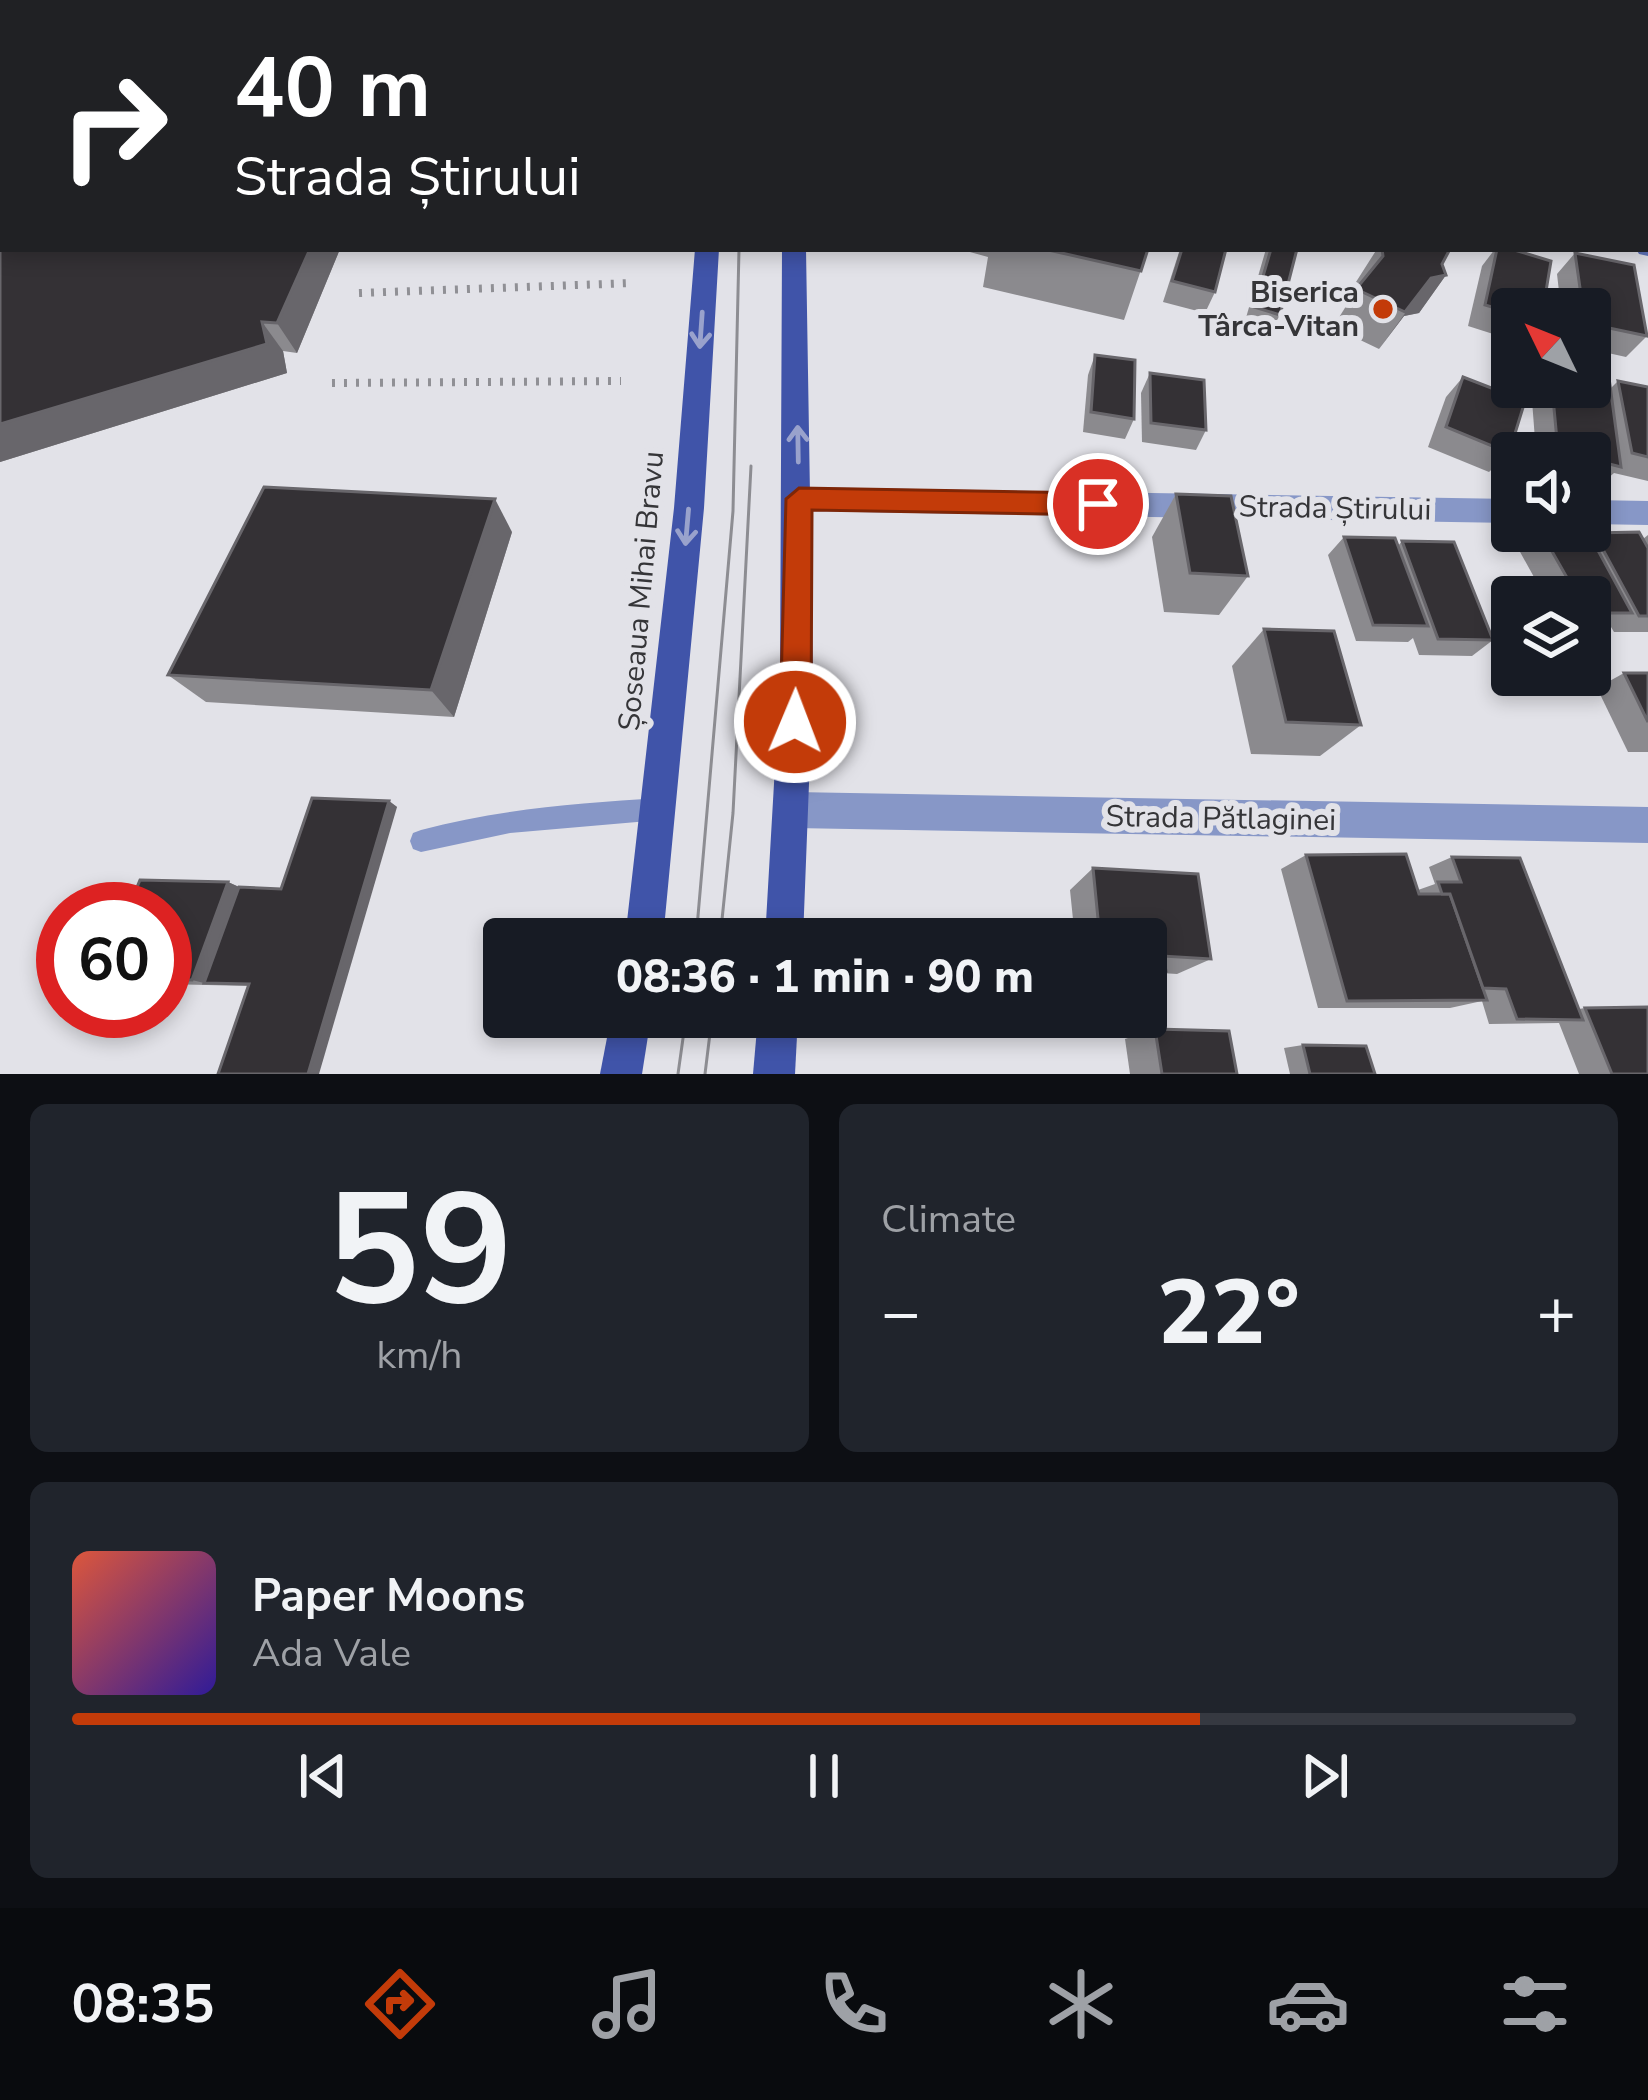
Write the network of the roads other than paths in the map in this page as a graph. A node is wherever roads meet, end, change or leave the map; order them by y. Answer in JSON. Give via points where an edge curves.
{"nodes":[{"id":1,"x":707,"y":252,"type":"edge"},
{"id":2,"x":794,"y":252,"type":"edge"},
{"id":3,"x":799,"y":499,"type":"junction"},
{"id":4,"x":1491,"y":511,"type":"edge"},
{"id":5,"x":1611,"y":512,"type":"edge"},
{"id":6,"x":1648,"y":513,"type":"edge"},
{"id":7,"x":660,"y":809,"type":"junction"},
{"id":8,"x":794,"y":810,"type":"junction"},
{"id":9,"x":1648,"y":825,"type":"edge"},
{"id":10,"x":421,"y":841,"type":"dead end"},
{"id":11,"x":647,"y":918,"type":"edge"},
{"id":12,"x":786,"y":918,"type":"edge"},
{"id":13,"x":627,"y":1038,"type":"edge"},
{"id":14,"x":777,"y":1038,"type":"edge"},
{"id":15,"x":621,"y":1074,"type":"edge"},
{"id":16,"x":774,"y":1074,"type":"edge"}],
"edges":[{"from":1,"to":7,"type":"main road","name":"Șoseaua Mihai Bravu","one_way":true},
{"from":3,"to":2,"type":"main road","one_way":true},
{"from":3,"to":4,"type":"street","name":"Strada Știrului"},
{"from":3,"to":8,"type":"main road"},
{"from":5,"to":6,"type":"street"},
{"from":7,"to":10,"type":"lane","via":[[510,821]]},
{"from":7,"to":11,"type":"main road","name":"Șoseaua Mihai Bravu"},
{"from":8,"to":9,"type":"street","name":"Strada Pătlaginei"},
{"from":8,"to":12,"type":"main road"},
{"from":13,"to":15,"type":"main road"},
{"from":14,"to":16,"type":"main road"}]}
